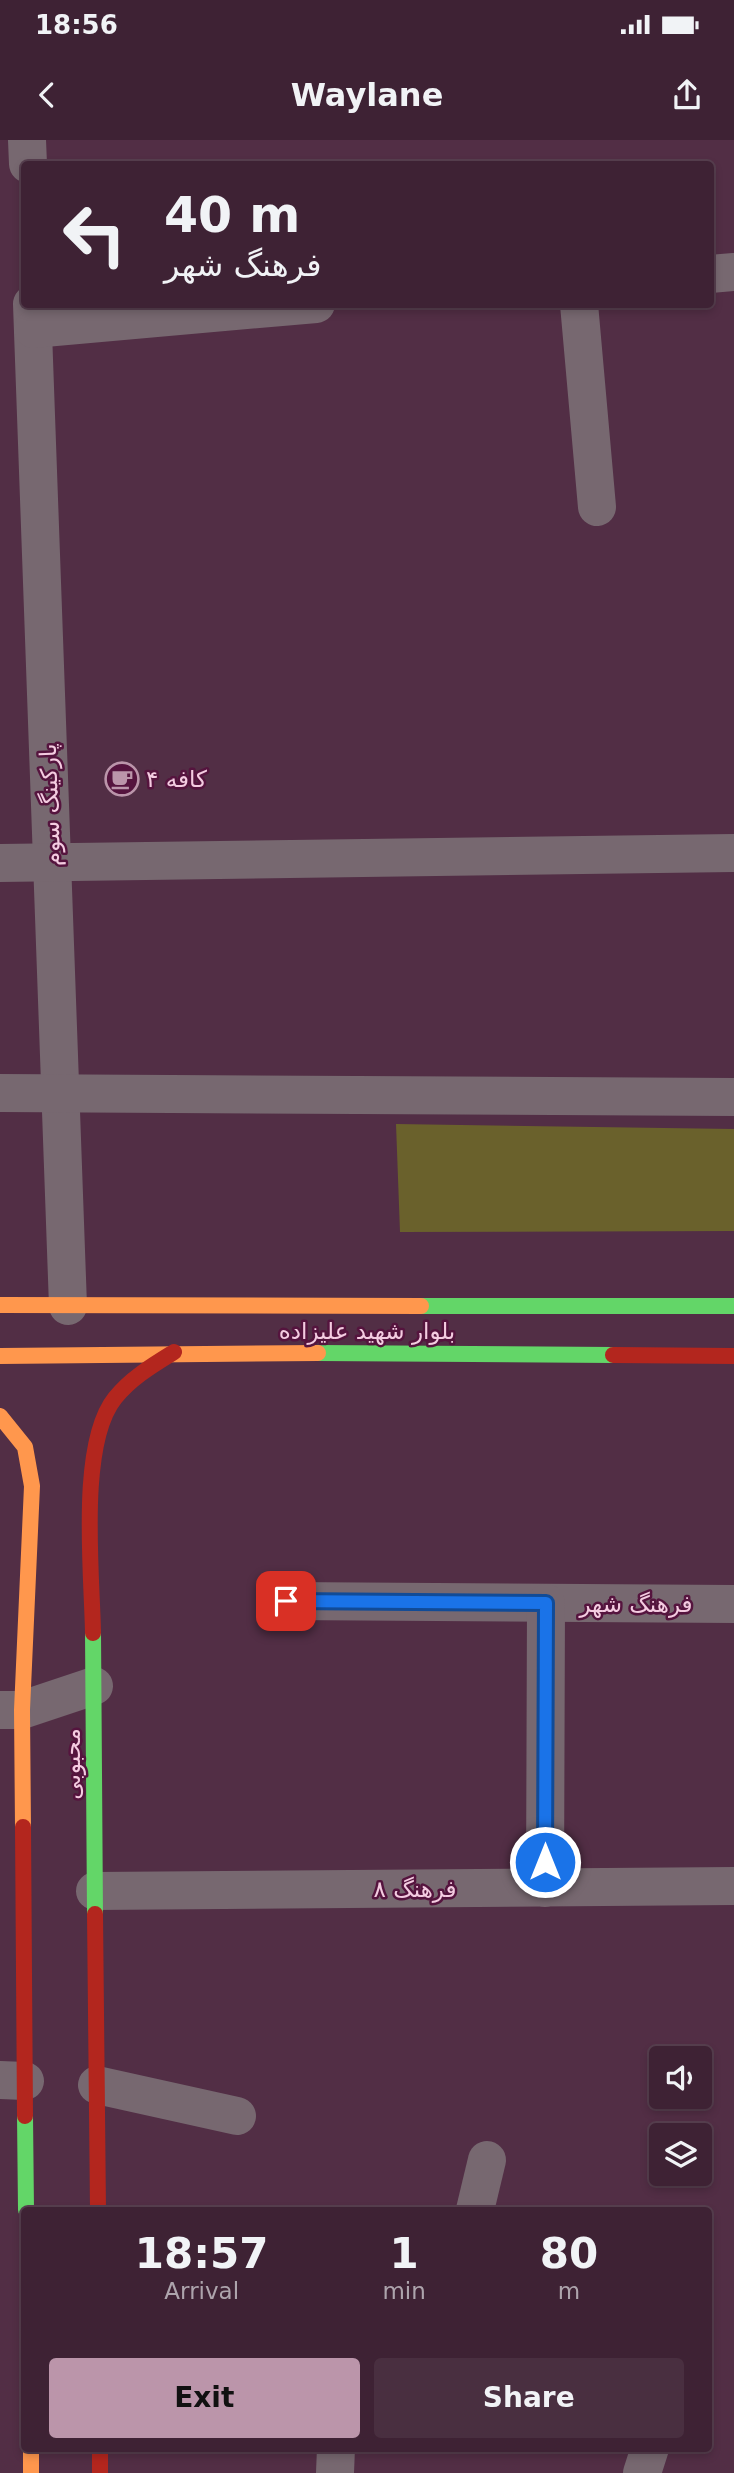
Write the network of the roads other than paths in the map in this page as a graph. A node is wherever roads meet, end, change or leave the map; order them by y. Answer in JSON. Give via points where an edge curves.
{"nodes":[{"id":1,"x":27,"y":140,"type":"edge"},
{"id":2,"x":27,"y":161,"type":"edge"},
{"id":3,"x":734,"y":272,"type":"edge"},
{"id":4,"x":714,"y":274,"type":"edge"},
{"id":5,"x":229,"y":308,"type":"edge"},
{"id":6,"x":579,"y":308,"type":"edge"},
{"id":7,"x":33,"y":317,"type":"edge"},
{"id":8,"x":597,"y":507,"type":"dead end"},
{"id":9,"x":734,"y":853,"type":"edge"},
{"id":10,"x":52,"y":860,"type":"junction"},
{"id":11,"x":0,"y":863,"type":"edge"},
{"id":12,"x":0,"y":1093,"type":"edge"},
{"id":13,"x":60,"y":1093,"type":"junction"},
{"id":14,"x":734,"y":1097,"type":"edge"},
{"id":15,"x":0,"y":1305,"type":"edge"},
{"id":16,"x":68,"y":1306,"type":"junction"},
{"id":17,"x":734,"y":1306,"type":"edge"},
{"id":18,"x":174,"y":1352,"type":"junction"},
{"id":19,"x":0,"y":1356,"type":"edge"},
{"id":20,"x":734,"y":1356,"type":"edge"},
{"id":21,"x":0,"y":1416,"type":"edge"},
{"id":22,"x":286,"y":1601,"type":"dead end"},
{"id":23,"x":546,"y":1603,"type":"junction"},
{"id":24,"x":734,"y":1604,"type":"edge"},
{"id":25,"x":94,"y":1686,"type":"junction"},
{"id":26,"x":11,"y":1710,"type":"edge"},
{"id":27,"x":734,"y":1886,"type":"edge"},
{"id":28,"x":545,"y":1888,"type":"junction"},
{"id":29,"x":95,"y":1892,"type":"junction"},
{"id":30,"x":13,"y":2081,"type":"edge"},
{"id":31,"x":97,"y":2085,"type":"junction"},
{"id":32,"x":237,"y":2116,"type":"dead end"},
{"id":33,"x":487,"y":2160,"type":"dead end"},
{"id":34,"x":26,"y":2207,"type":"edge"},
{"id":35,"x":98,"y":2207,"type":"edge"},
{"id":36,"x":476,"y":2207,"type":"edge"},
{"id":37,"x":30,"y":2452,"type":"edge"},
{"id":38,"x":100,"y":2452,"type":"edge"},
{"id":39,"x":335,"y":2452,"type":"edge"},
{"id":40,"x":649,"y":2452,"type":"edge"},
{"id":41,"x":31,"y":2473,"type":"edge"},
{"id":42,"x":100,"y":2473,"type":"edge"},
{"id":43,"x":335,"y":2473,"type":"edge"},
{"id":44,"x":642,"y":2473,"type":"edge"}],
"edges":[{"from":1,"to":2,"type":"street"},
{"from":3,"to":4,"type":"street"},
{"from":5,"to":7,"type":"street"},
{"from":6,"to":8,"type":"street"},
{"from":7,"to":10,"type":"street","name":"پارکینگ سوم"},
{"from":9,"to":10,"type":"street"},
{"from":10,"to":11,"type":"street"},
{"from":10,"to":13,"type":"street","name":"پارکینگ سوم"},
{"from":12,"to":13,"type":"street"},
{"from":13,"to":14,"type":"street"},
{"from":13,"to":16,"type":"street","name":"پارکینگ سوم"},
{"from":15,"to":16,"type":"street","name":"بلوار شهید علیزاده"},
{"from":16,"to":17,"type":"street","name":"بلوار شهید علیزاده"},
{"from":18,"to":19,"type":"street","name":"بلوار شهید علیزاده"},
{"from":18,"to":20,"type":"street","name":"بلوار شهید علیزاده"},
{"from":18,"to":25,"type":"street","name":"محبوبی","via":[[136,1376],[109,1404],[95,1433],[91,1466]]},
{"from":21,"to":26,"type":"street","via":[[29,1452],[32,1486]]},
{"from":22,"to":23,"type":"street","name":"فرهنگ شهر"},
{"from":23,"to":24,"type":"street","name":"فرهنگ شهر"},
{"from":23,"to":28,"type":"street"},
{"from":25,"to":26,"type":"street"},
{"from":25,"to":29,"type":"street","name":"محبوبی"},
{"from":26,"to":30,"type":"street"},
{"from":27,"to":28,"type":"street","name":"فرهنگ ۸"},
{"from":28,"to":29,"type":"street","name":"فرهنگ ۸"},
{"from":29,"to":31,"type":"street","name":"محبوبی"},
{"from":30,"to":34,"type":"street"},
{"from":31,"to":32,"type":"street"},
{"from":31,"to":35,"type":"street","name":"محبوبی"},
{"from":33,"to":36,"type":"street"},
{"from":37,"to":41,"type":"street"},
{"from":38,"to":42,"type":"street"},
{"from":39,"to":43,"type":"street"},
{"from":40,"to":44,"type":"street"}]}
